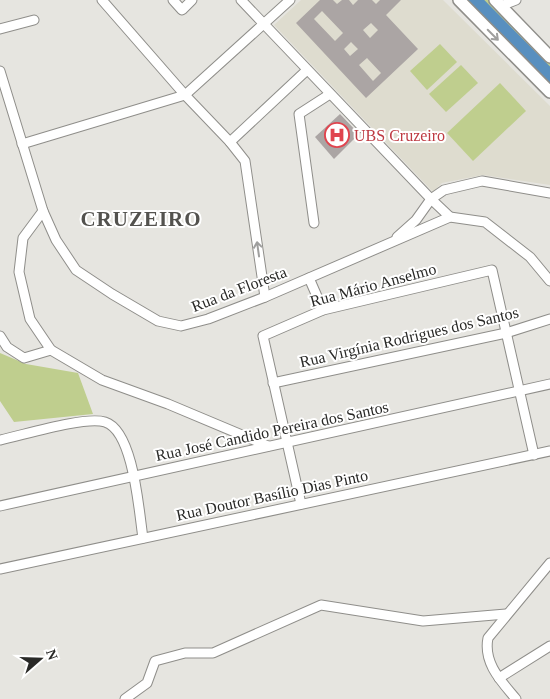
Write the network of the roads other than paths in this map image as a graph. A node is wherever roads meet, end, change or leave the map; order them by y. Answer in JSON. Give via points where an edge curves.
{"nodes":[{"id":1,"x":102,"y":0,"type":"edge"},
{"id":2,"x":173,"y":0,"type":"edge"},
{"id":3,"x":192,"y":0,"type":"edge"},
{"id":4,"x":241,"y":0,"type":"edge"},
{"id":5,"x":290,"y":0,"type":"edge"},
{"id":6,"x":459,"y":0,"type":"edge"},
{"id":7,"x":516,"y":0,"type":"edge"},
{"id":8,"x":498,"y":3,"type":"edge"},
{"id":9,"x":34,"y":20,"type":"dead end"},
{"id":10,"x":264,"y":24,"type":"junction"},
{"id":11,"x":0,"y":29,"type":"edge"},
{"id":12,"x":550,"y":58,"type":"edge"},
{"id":13,"x":307,"y":70,"type":"junction"},
{"id":14,"x":0,"y":71,"type":"edge"},
{"id":15,"x":550,"y":92,"type":"edge"},
{"id":16,"x":185,"y":94,"type":"junction"},
{"id":17,"x":330,"y":94,"type":"junction"},
{"id":18,"x":230,"y":142,"type":"junction"},
{"id":19,"x":22,"y":144,"type":"junction"},
{"id":20,"x":550,"y":193,"type":"edge"},
{"id":21,"x":431,"y":199,"type":"junction"},
{"id":22,"x":43,"y":211,"type":"junction"},
{"id":23,"x":450,"y":217,"type":"junction"},
{"id":24,"x":314,"y":223,"type":"dead end"},
{"id":25,"x":393,"y":242,"type":"junction"},
{"id":26,"x":309,"y":278,"type":"junction"},
{"id":27,"x":550,"y":281,"type":"edge"},
{"id":28,"x":265,"y":297,"type":"junction"},
{"id":29,"x":324,"y":310,"type":"junction"},
{"id":30,"x":550,"y":319,"type":"edge"},
{"id":31,"x":506,"y":333,"type":"junction"},
{"id":32,"x":0,"y":336,"type":"edge"},
{"id":33,"x":51,"y":350,"type":"junction"},
{"id":34,"x":273,"y":383,"type":"junction"},
{"id":35,"x":550,"y":384,"type":"edge"},
{"id":36,"x":520,"y":392,"type":"junction"},
{"id":37,"x":0,"y":440,"type":"edge"},
{"id":38,"x":288,"y":442,"type":"junction"},
{"id":39,"x":268,"y":446,"type":"junction"},
{"id":40,"x":550,"y":451,"type":"edge"},
{"id":41,"x":534,"y":455,"type":"junction"},
{"id":42,"x":134,"y":477,"type":"junction"},
{"id":43,"x":301,"y":504,"type":"junction"},
{"id":44,"x":0,"y":506,"type":"edge"},
{"id":45,"x":143,"y":538,"type":"junction"},
{"id":46,"x":550,"y":563,"type":"edge"},
{"id":47,"x":0,"y":570,"type":"edge"},
{"id":48,"x":506,"y":614,"type":"junction"},
{"id":49,"x":550,"y":646,"type":"edge"},
{"id":50,"x":498,"y":678,"type":"junction"},
{"id":51,"x":125,"y":699,"type":"edge"},
{"id":52,"x":516,"y":699,"type":"edge"}],
"edges":[{"from":1,"to":16,"type":"street"},
{"from":2,"to":3,"type":"street","via":[[182,10]]},
{"from":4,"to":10,"type":"street"},
{"from":5,"to":10,"type":"street"},
{"from":6,"to":15,"type":"main road","one_way":true},
{"from":7,"to":8,"type":"street"},
{"from":8,"to":12,"type":"main road"},
{"from":9,"to":11,"type":"street"},
{"from":10,"to":13,"type":"street"},
{"from":10,"to":16,"type":"street"},
{"from":13,"to":17,"type":"street"},
{"from":13,"to":18,"type":"street"},
{"from":14,"to":19,"type":"street","name":"Rua da Floresta"},
{"from":16,"to":18,"type":"street"},
{"from":16,"to":19,"type":"street"},
{"from":17,"to":21,"type":"street"},
{"from":17,"to":24,"type":"street","via":[[299,114]]},
{"from":28,"to":18,"type":"street","one_way":true,"via":[[245,161]]},
{"from":19,"to":22,"type":"street","name":"Rua da Floresta"},
{"from":20,"to":21,"type":"street","via":[[482,181],[444,190]]},
{"from":21,"to":23,"type":"street"},
{"from":21,"to":25,"type":"street","via":[[416,220]]},
{"from":22,"to":28,"type":"street","name":"Rua da Floresta","via":[[56,240],[76,270],[158,321],[181,326]]},
{"from":22,"to":33,"type":"street","via":[[23,238],[19,272],[30,319]]},
{"from":23,"to":25,"type":"street","name":"Rua da Floresta"},
{"from":23,"to":27,"type":"street","via":[[485,222],[530,257]]},
{"from":25,"to":26,"type":"street","name":"Rua da Floresta"},
{"from":26,"to":28,"type":"street","name":"Rua da Floresta"},
{"from":26,"to":29,"type":"street"},
{"from":29,"to":31,"type":"street","name":"Rua Mário Anselmo","via":[[492,270]]},
{"from":29,"to":34,"type":"street","name":"Rua Mário Anselmo","via":[[263,336]]},
{"from":30,"to":31,"type":"street","name":"Rua Virgínia Rodrigues dos Santos"},
{"from":31,"to":34,"type":"street","name":"Rua Virgínia Rodrigues dos Santos"},
{"from":31,"to":36,"type":"street"},
{"from":32,"to":33,"type":"street","via":[[6,347],[24,358]]},
{"from":33,"to":39,"type":"street","via":[[102,380]]},
{"from":34,"to":38,"type":"street"},
{"from":35,"to":36,"type":"street","name":"Rua José Candido Pereira dos Santos"},
{"from":36,"to":38,"type":"street","name":"Rua José Candido Pereira dos Santos"},
{"from":36,"to":41,"type":"street"},
{"from":37,"to":42,"type":"street","via":[[75,423],[107,423],[126,445]]},
{"from":38,"to":39,"type":"street","name":"Rua José Candido Pereira dos Santos"},
{"from":38,"to":43,"type":"street"},
{"from":39,"to":42,"type":"street","name":"Rua José Candido Pereira dos Santos"},
{"from":40,"to":41,"type":"street","name":"Rua Doutor Basílio Dias Pinto"},
{"from":41,"to":43,"type":"street","name":"Rua Doutor Basílio Dias Pinto"},
{"from":42,"to":44,"type":"street","name":"Rua José Candido Pereira dos Santos"},
{"from":42,"to":45,"type":"street"},
{"from":43,"to":45,"type":"street","name":"Rua Doutor Basílio Dias Pinto"},
{"from":45,"to":47,"type":"street","name":"Rua Doutor Basílio Dias Pinto"},
{"from":46,"to":48,"type":"street"},
{"from":48,"to":50,"type":"street","via":[[488,638],[486,648],[488,660]]},
{"from":48,"to":51,"type":"street","via":[[423,621],[321,605],[212,653],[185,653],[155,661],[147,683]]},
{"from":49,"to":50,"type":"street"},
{"from":50,"to":52,"type":"street"}]}
